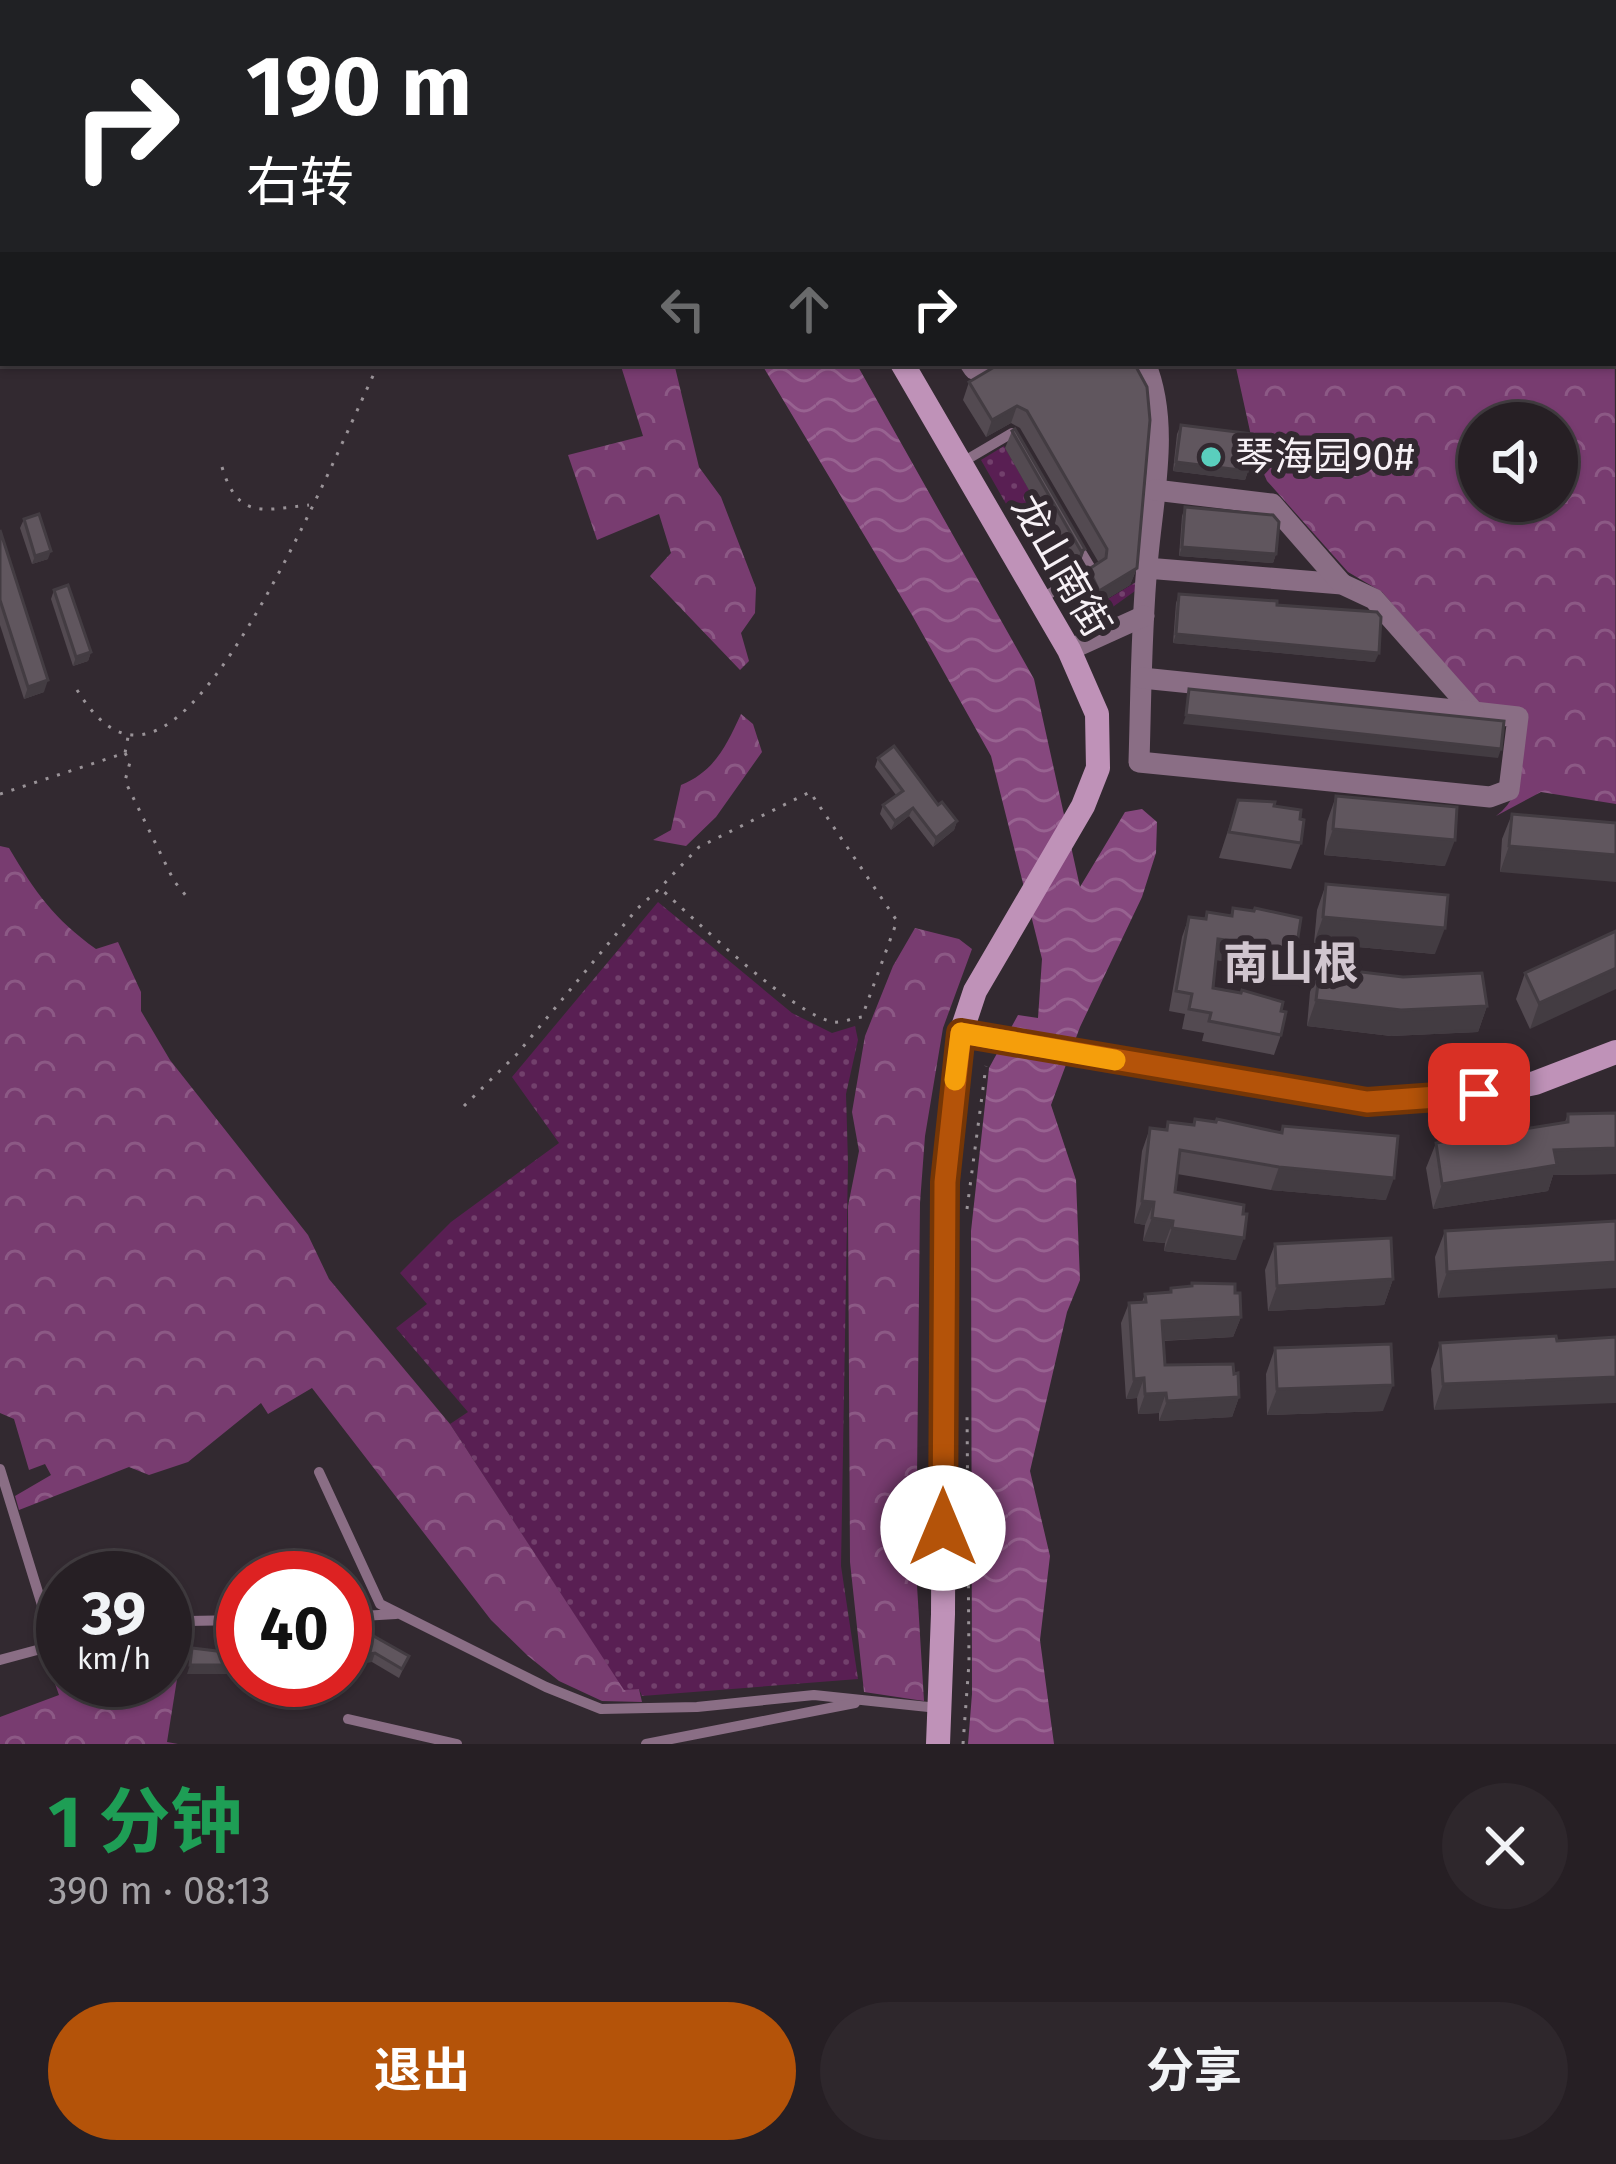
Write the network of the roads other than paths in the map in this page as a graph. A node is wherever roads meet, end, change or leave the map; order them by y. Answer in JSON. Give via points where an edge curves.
{"nodes":[{"id":1,"x":904,"y":366,"type":"edge"},
{"id":2,"x":1146,"y":366,"type":"edge"},
{"id":3,"x":1023,"y":452,"type":"edge"},
{"id":4,"x":961,"y":463,"type":"junction"},
{"id":5,"x":1155,"y":490,"type":"junction"},
{"id":6,"x":1069,"y":531,"type":"edge"},
{"id":7,"x":1146,"y":568,"type":"junction"},
{"id":8,"x":1342,"y":584,"type":"junction"},
{"id":9,"x":1040,"y":599,"type":"junction"},
{"id":10,"x":1144,"y":616,"type":"junction"},
{"id":11,"x":1069,"y":650,"type":"junction"},
{"id":12,"x":1142,"y":678,"type":"junction"},
{"id":13,"x":1474,"y":712,"type":"junction"},
{"id":14,"x":961,"y":1033,"type":"junction"},
{"id":15,"x":1616,"y":1052,"type":"edge"},
{"id":16,"x":0,"y":1469,"type":"edge"},
{"id":17,"x":319,"y":1472,"type":"dead end"},
{"id":18,"x":36,"y":1577,"type":"edge"},
{"id":19,"x":399,"y":1614,"type":"junction"},
{"id":20,"x":372,"y":1616,"type":"edge"},
{"id":21,"x":36,"y":1649,"type":"edge"},
{"id":22,"x":0,"y":1660,"type":"edge"},
{"id":23,"x":864,"y":1702,"type":"junction"},
{"id":24,"x":940,"y":1708,"type":"junction"},
{"id":25,"x":348,"y":1719,"type":"dead end"},
{"id":26,"x":457,"y":1744,"type":"edge"},
{"id":27,"x":646,"y":1744,"type":"edge"},
{"id":28,"x":938,"y":1744,"type":"edge"}],
"edges":[{"from":1,"to":4,"type":"street","name":"龙山南街"},
{"from":2,"to":5,"type":"street","via":[[1157,390]]},
{"from":3,"to":4,"type":"lane","via":[[1012,433]]},
{"from":4,"to":9,"type":"street","name":"龙山南街"},
{"from":5,"to":7,"type":"street"},
{"from":5,"to":8,"type":"street","via":[[1272,505]]},
{"from":6,"to":9,"type":"lane","via":[[1092,570]]},
{"from":7,"to":8,"type":"street"},
{"from":7,"to":10,"type":"street"},
{"from":8,"to":13,"type":"street","via":[[1374,599]]},
{"from":9,"to":11,"type":"street","name":"龙山南街"},
{"from":10,"to":11,"type":"street"},
{"from":10,"to":12,"type":"street"},
{"from":11,"to":14,"type":"street","name":"龙山南街","via":[[1090,690],[1100,740],[1094,781],[975,991]]},
{"from":12,"to":13,"type":"street"},
{"from":12,"to":13,"type":"street","via":[[1139,762],[1490,797],[1509,790],[1518,717]]},
{"from":14,"to":15,"type":"street","via":[[1367,1102],[1535,1083]]},
{"from":14,"to":24,"type":"street","via":[[945,1182]]},
{"from":16,"to":18,"type":"lane"},
{"from":17,"to":19,"type":"lane","via":[[380,1604]]},
{"from":19,"to":20,"type":"lane"},
{"from":19,"to":23,"type":"lane","via":[[601,1709],[814,1695]]},
{"from":21,"to":22,"type":"lane"},
{"from":23,"to":24,"type":"lane"},
{"from":23,"to":27,"type":"lane"},
{"from":24,"to":28,"type":"street"},
{"from":25,"to":26,"type":"lane"}]}
